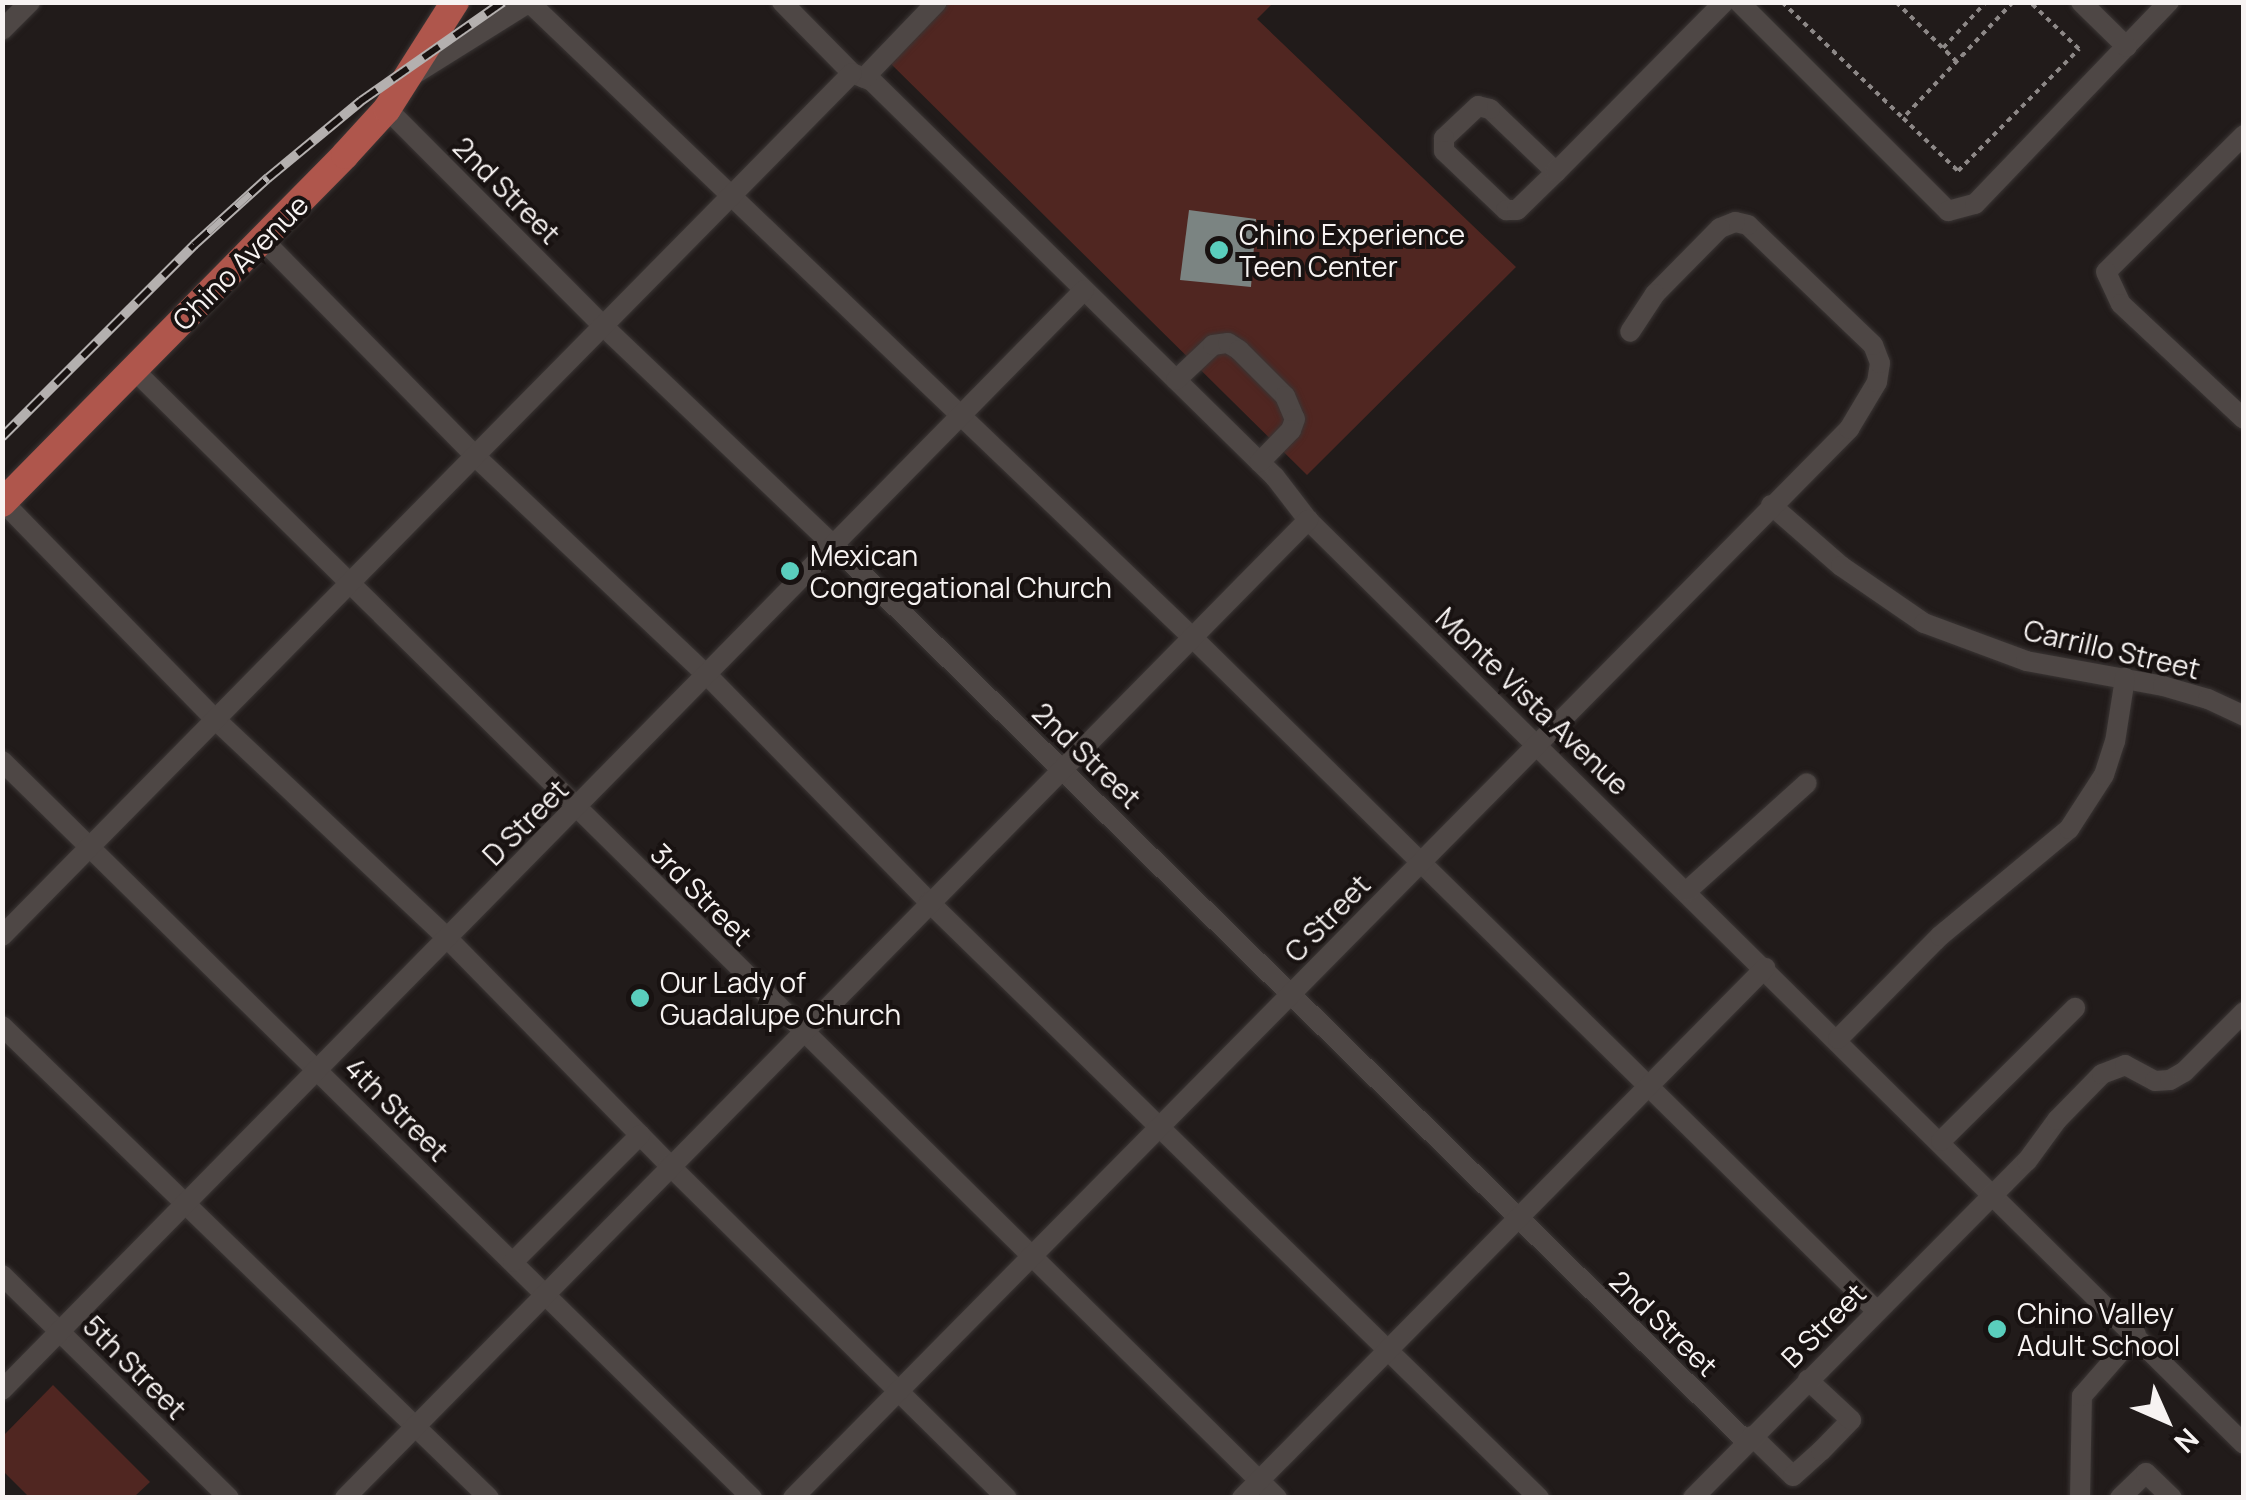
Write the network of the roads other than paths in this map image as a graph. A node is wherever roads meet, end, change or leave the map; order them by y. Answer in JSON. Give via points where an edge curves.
{"nodes":[{"id":1,"x":30,"y":2,"type":"edge"},
{"id":2,"x":455,"y":2,"type":"edge"},
{"id":3,"x":782,"y":2,"type":"edge"},
{"id":4,"x":936,"y":2,"type":"edge"},
{"id":5,"x":1724,"y":2,"type":"edge"},
{"id":6,"x":1739,"y":2,"type":"edge"},
{"id":7,"x":2080,"y":2,"type":"edge"},
{"id":8,"x":2168,"y":2,"type":"edge"},
{"id":9,"x":530,"y":3,"type":"edge"},
{"id":10,"x":2,"y":30,"type":"edge"},
{"id":11,"x":2127,"y":46,"type":"junction"},
{"id":12,"x":858,"y":75,"type":"junction"},
{"id":13,"x":410,"y":76,"type":"junction"},
{"id":14,"x":387,"y":109,"type":"junction"},
{"id":15,"x":2244,"y":135,"type":"edge"},
{"id":16,"x":1556,"y":172,"type":"junction"},
{"id":17,"x":730,"y":196,"type":"junction"},
{"id":18,"x":263,"y":240,"type":"junction"},
{"id":19,"x":1084,"y":290,"type":"junction"},
{"id":20,"x":602,"y":326,"type":"junction"},
{"id":21,"x":1630,"y":332,"type":"dead end"},
{"id":22,"x":134,"y":370,"type":"junction"},
{"id":23,"x":1176,"y":380,"type":"junction"},
{"id":24,"x":963,"y":416,"type":"junction"},
{"id":25,"x":2244,"y":419,"type":"edge"},
{"id":26,"x":475,"y":456,"type":"junction"},
{"id":27,"x":1260,"y":462,"type":"junction"},
{"id":28,"x":3,"y":502,"type":"edge"},
{"id":29,"x":1771,"y":505,"type":"junction"},
{"id":30,"x":1308,"y":520,"type":"junction"},
{"id":31,"x":835,"y":547,"type":"junction"},
{"id":32,"x":349,"y":584,"type":"junction"},
{"id":33,"x":1193,"y":638,"type":"junction"},
{"id":34,"x":708,"y":676,"type":"junction"},
{"id":35,"x":2125,"y":678,"type":"junction"},
{"id":36,"x":2244,"y":716,"type":"edge"},
{"id":37,"x":216,"y":720,"type":"junction"},
{"id":38,"x":1536,"y":742,"type":"junction"},
{"id":39,"x":2,"y":761,"type":"edge"},
{"id":40,"x":1063,"y":770,"type":"junction"},
{"id":41,"x":1807,"y":784,"type":"dead end"},
{"id":42,"x":577,"y":809,"type":"junction"},
{"id":43,"x":90,"y":847,"type":"junction"},
{"id":44,"x":1420,"y":863,"type":"junction"},
{"id":45,"x":1687,"y":892,"type":"junction"},
{"id":46,"x":928,"y":902,"type":"junction"},
{"id":47,"x":2,"y":936,"type":"edge"},
{"id":48,"x":448,"y":939,"type":"junction"},
{"id":49,"x":1765,"y":968,"type":"junction"},
{"id":50,"x":1292,"y":994,"type":"junction"},
{"id":51,"x":2075,"y":1008,"type":"dead end"},
{"id":52,"x":2244,"y":1012,"type":"edge"},
{"id":53,"x":2,"y":1026,"type":"edge"},
{"id":54,"x":802,"y":1032,"type":"junction"},
{"id":55,"x":1838,"y":1039,"type":"junction"},
{"id":56,"x":318,"y":1070,"type":"junction"},
{"id":57,"x":1647,"y":1086,"type":"junction"},
{"id":58,"x":1157,"y":1126,"type":"junction"},
{"id":59,"x":640,"y":1136,"type":"junction"},
{"id":60,"x":1941,"y":1141,"type":"junction"},
{"id":61,"x":670,"y":1166,"type":"junction"},
{"id":62,"x":1993,"y":1192,"type":"junction"},
{"id":63,"x":187,"y":1202,"type":"junction"},
{"id":64,"x":1519,"y":1219,"type":"junction"},
{"id":65,"x":1031,"y":1256,"type":"junction"},
{"id":66,"x":512,"y":1262,"type":"junction"},
{"id":67,"x":2,"y":1275,"type":"edge"},
{"id":68,"x":546,"y":1295,"type":"junction"},
{"id":69,"x":1877,"y":1310,"type":"junction"},
{"id":70,"x":60,"y":1331,"type":"junction"},
{"id":71,"x":2136,"y":1334,"type":"junction"},
{"id":72,"x":1386,"y":1351,"type":"junction"},
{"id":73,"x":1808,"y":1380,"type":"junction"},
{"id":74,"x":2,"y":1390,"type":"edge"},
{"id":75,"x":898,"y":1390,"type":"junction"},
{"id":76,"x":414,"y":1426,"type":"junction"},
{"id":77,"x":1749,"y":1439,"type":"junction"},
{"id":78,"x":2244,"y":1444,"type":"edge"},
{"id":79,"x":1259,"y":1480,"type":"junction"},
{"id":80,"x":229,"y":1498,"type":"edge"},
{"id":81,"x":345,"y":1498,"type":"edge"},
{"id":82,"x":490,"y":1498,"type":"edge"},
{"id":83,"x":752,"y":1498,"type":"edge"},
{"id":84,"x":793,"y":1498,"type":"edge"},
{"id":85,"x":1008,"y":1498,"type":"edge"},
{"id":86,"x":1242,"y":1498,"type":"edge"},
{"id":87,"x":1277,"y":1498,"type":"edge"},
{"id":88,"x":1539,"y":1498,"type":"edge"},
{"id":89,"x":1692,"y":1498,"type":"edge"},
{"id":90,"x":2080,"y":1498,"type":"edge"},
{"id":91,"x":2120,"y":1498,"type":"edge"},
{"id":92,"x":2172,"y":1498,"type":"edge"}],
"edges":[{"from":1,"to":10,"type":"street"},
{"from":2,"to":13,"type":"main road","name":"Chino Avenue"},
{"from":3,"to":12,"type":"street","name":"Monte Vista Avenue"},
{"from":4,"to":12,"type":"street"},
{"from":5,"to":16,"type":"street"},
{"from":6,"to":11,"type":"street","via":[[1948,211],[1975,204]]},
{"from":7,"to":11,"type":"street"},
{"from":8,"to":11,"type":"street"},
{"from":9,"to":13,"type":"street"},
{"from":9,"to":17,"type":"street"},
{"from":12,"to":17,"type":"street"},
{"from":12,"to":19,"type":"street","name":"Monte Vista Avenue"},
{"from":13,"to":14,"type":"main road","name":"Chino Avenue"},
{"from":14,"to":18,"type":"main road","name":"Chino Avenue"},
{"from":14,"to":20,"type":"street","name":"2nd Street"},
{"from":15,"to":25,"type":"street","via":[[2106,272],[2121,304]]},
{"from":16,"to":16,"type":"street","via":[[1517,210],[1506,210],[1444,151],[1444,138],[1478,106],[1490,109]]},
{"from":17,"to":20,"type":"street"},
{"from":17,"to":24,"type":"street"},
{"from":18,"to":22,"type":"main road","name":"Chino Avenue"},
{"from":18,"to":26,"type":"street"},
{"from":19,"to":23,"type":"street","name":"Monte Vista Avenue"},
{"from":19,"to":24,"type":"street","name":"D Street"},
{"from":20,"to":26,"type":"street"},
{"from":20,"to":31,"type":"street","name":"2nd Street"},
{"from":21,"to":29,"type":"street","name":"C Street","via":[[1655,294],[1720,228],[1735,222],[1748,225],[1873,345],[1880,363],[1877,382],[1850,429]]},
{"from":22,"to":28,"type":"main road","name":"Chino Avenue"},
{"from":22,"to":32,"type":"street","name":"3rd Street"},
{"from":23,"to":27,"type":"street","name":"Monte Vista Avenue"},
{"from":23,"to":27,"type":"street","via":[[1213,345],[1239,350],[1285,396],[1296,419]]},
{"from":24,"to":31,"type":"street","name":"D Street"},
{"from":24,"to":33,"type":"street"},
{"from":26,"to":32,"type":"street"},
{"from":26,"to":34,"type":"street"},
{"from":27,"to":30,"type":"street","name":"Monte Vista Avenue"},
{"from":28,"to":37,"type":"street"},
{"from":29,"to":35,"type":"street","name":"Carrillo Street","via":[[1841,566],[1924,623],[2026,662]]},
{"from":29,"to":38,"type":"street","name":"C Street"},
{"from":30,"to":33,"type":"street"},
{"from":30,"to":38,"type":"street","name":"Monte Vista Avenue"},
{"from":31,"to":34,"type":"street","name":"D Street"},
{"from":31,"to":40,"type":"street","name":"2nd Street"},
{"from":32,"to":37,"type":"street"},
{"from":32,"to":42,"type":"street","name":"3rd Street"},
{"from":33,"to":40,"type":"street"},
{"from":33,"to":44,"type":"street"},
{"from":34,"to":42,"type":"street","name":"D Street"},
{"from":34,"to":46,"type":"street"},
{"from":35,"to":36,"type":"street","name":"Carrillo Street","via":[[2208,699]]},
{"from":35,"to":55,"type":"street","via":[[2104,775],[2069,829],[1940,936]]},
{"from":37,"to":43,"type":"street"},
{"from":37,"to":48,"type":"street"},
{"from":38,"to":44,"type":"street","name":"C Street"},
{"from":38,"to":45,"type":"street","name":"Monte Vista Avenue"},
{"from":39,"to":43,"type":"street","name":"4th Street"},
{"from":40,"to":46,"type":"street"},
{"from":40,"to":50,"type":"street","name":"2nd Street"},
{"from":41,"to":45,"type":"street"},
{"from":42,"to":48,"type":"street","name":"D Street"},
{"from":42,"to":54,"type":"street","name":"3rd Street"},
{"from":43,"to":47,"type":"street"},
{"from":43,"to":56,"type":"street","name":"4th Street"},
{"from":44,"to":50,"type":"street","name":"C Street"},
{"from":44,"to":57,"type":"street"},
{"from":45,"to":49,"type":"street","name":"Monte Vista Avenue"},
{"from":46,"to":54,"type":"street"},
{"from":46,"to":58,"type":"street"},
{"from":48,"to":56,"type":"street","name":"D Street"},
{"from":48,"to":59,"type":"street"},
{"from":49,"to":55,"type":"street","name":"Monte Vista Avenue"},
{"from":49,"to":57,"type":"street"},
{"from":50,"to":58,"type":"street","name":"C Street"},
{"from":50,"to":64,"type":"street","name":"2nd Street"},
{"from":51,"to":60,"type":"street"},
{"from":52,"to":62,"type":"street","name":"B Street","via":[[2170,1080],[2155,1081],[2125,1064],[2102,1074]]},
{"from":53,"to":63,"type":"street"},
{"from":54,"to":61,"type":"street"},
{"from":54,"to":65,"type":"street","name":"3rd Street"},
{"from":55,"to":60,"type":"street","name":"Monte Vista Avenue"},
{"from":56,"to":63,"type":"street","name":"D Street"},
{"from":56,"to":66,"type":"street","name":"4th Street"},
{"from":57,"to":64,"type":"street"},
{"from":57,"to":69,"type":"street"},
{"from":58,"to":65,"type":"street","name":"C Street"},
{"from":58,"to":72,"type":"street"},
{"from":59,"to":61,"type":"street"},
{"from":59,"to":66,"type":"street"},
{"from":60,"to":62,"type":"street","name":"Monte Vista Avenue"},
{"from":61,"to":68,"type":"street"},
{"from":61,"to":75,"type":"street"},
{"from":62,"to":69,"type":"street","name":"B Street"},
{"from":62,"to":71,"type":"street","name":"Monte Vista Avenue"},
{"from":63,"to":70,"type":"street","name":"D Street"},
{"from":63,"to":76,"type":"street"},
{"from":64,"to":72,"type":"street"},
{"from":64,"to":77,"type":"street","name":"2nd Street"},
{"from":65,"to":75,"type":"street","name":"C Street"},
{"from":65,"to":79,"type":"street","name":"3rd Street"},
{"from":66,"to":68,"type":"street","name":"4th Street"},
{"from":67,"to":70,"type":"street","name":"5th Street"},
{"from":68,"to":76,"type":"street"},
{"from":68,"to":83,"type":"street","name":"4th Street"},
{"from":69,"to":73,"type":"street","name":"B Street"},
{"from":70,"to":74,"type":"street","name":"D Street"},
{"from":70,"to":80,"type":"street","name":"5th Street"},
{"from":71,"to":78,"type":"street","name":"Monte Vista Avenue"},
{"from":71,"to":90,"type":"street","via":[[2082,1396]]},
{"from":72,"to":79,"type":"street"},
{"from":72,"to":88,"type":"street"},
{"from":73,"to":77,"type":"street","name":"B Street"},
{"from":73,"to":77,"type":"street","name":"2nd Street","via":[[1851,1420],[1820,1452],[1793,1476]]},
{"from":75,"to":84,"type":"street","name":"C Street"},
{"from":75,"to":85,"type":"street"},
{"from":76,"to":81,"type":"street"},
{"from":76,"to":82,"type":"street"},
{"from":77,"to":89,"type":"street","name":"B Street"},
{"from":79,"to":86,"type":"street"},
{"from":79,"to":87,"type":"street","name":"3rd Street"},
{"from":91,"to":92,"type":"street","via":[[2146,1472]]}]}
